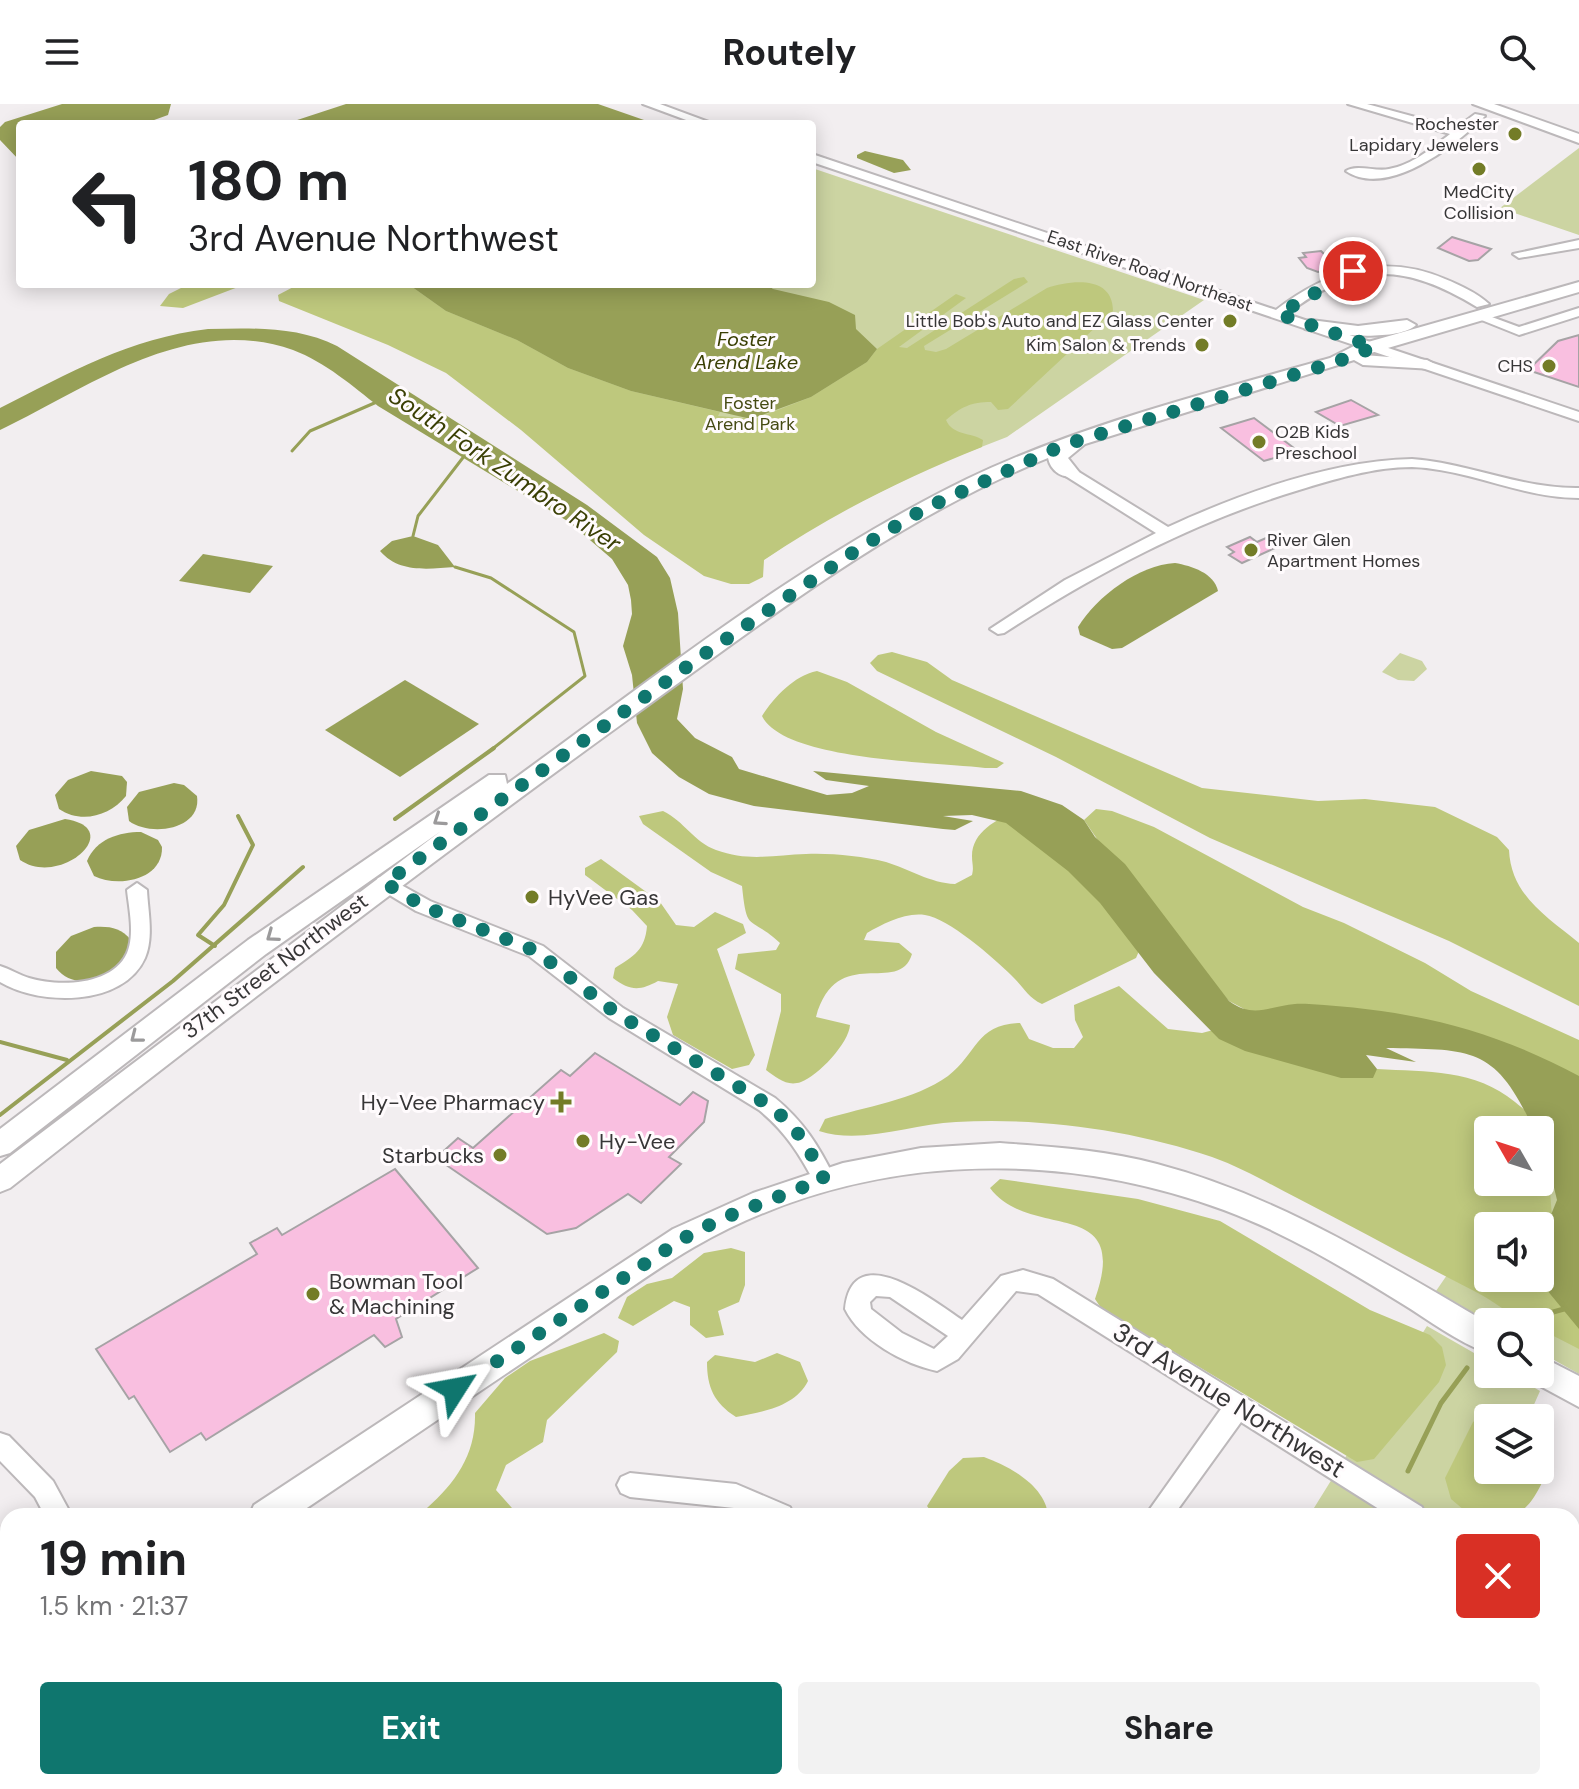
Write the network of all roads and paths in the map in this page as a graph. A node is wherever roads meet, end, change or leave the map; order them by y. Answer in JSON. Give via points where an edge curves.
{"nodes":[{"id":1,"x":649,"y":104,"type":"edge"},
{"id":2,"x":1354,"y":104,"type":"edge"},
{"id":3,"x":1501,"y":104,"type":"edge"},
{"id":4,"x":1480,"y":110,"type":"edge"},
{"id":5,"x":696,"y":120,"type":"edge"},
{"id":6,"x":1579,"y":131,"type":"edge"},
{"id":7,"x":1457,"y":132,"type":"junction"},
{"id":8,"x":1579,"y":139,"type":"edge"},
{"id":9,"x":816,"y":159,"type":"edge"},
{"id":10,"x":1352,"y":171,"type":"dead end"},
{"id":11,"x":1579,"y":244,"type":"edge"},
{"id":12,"x":1519,"y":254,"type":"dead end"},
{"id":13,"x":1579,"y":275,"type":"edge"},
{"id":14,"x":1579,"y":287,"type":"edge"},
{"id":15,"x":1482,"y":310,"type":"junction"},
{"id":16,"x":1579,"y":312,"type":"edge"},
{"id":17,"x":1279,"y":314,"type":"junction"},
{"id":18,"x":1318,"y":328,"type":"junction"},
{"id":19,"x":1414,"y":330,"type":"junction"},
{"id":20,"x":1366,"y":344,"type":"junction"},
{"id":21,"x":1307,"y":357,"type":"junction"},
{"id":22,"x":1336,"y":362,"type":"junction"},
{"id":23,"x":1427,"y":365,"type":"junction"},
{"id":24,"x":1579,"y":417,"type":"edge"},
{"id":25,"x":1097,"y":434,"type":"junction"},
{"id":26,"x":1011,"y":467,"type":"junction"},
{"id":27,"x":1069,"y":472,"type":"junction"},
{"id":28,"x":1579,"y":493,"type":"edge"},
{"id":29,"x":1165,"y":532,"type":"junction"},
{"id":30,"x":998,"y":629,"type":"dead end"},
{"id":31,"x":711,"y":642,"type":"junction"},
{"id":32,"x":593,"y":725,"type":"junction"},
{"id":33,"x":385,"y":883,"type":"junction"},
{"id":34,"x":137,"y":890,"type":"dead end"},
{"id":35,"x":0,"y":973,"type":"edge"},
{"id":36,"x":198,"y":990,"type":"junction"},
{"id":37,"x":222,"y":1006,"type":"junction"},
{"id":38,"x":0,"y":1145,"type":"edge"},
{"id":39,"x":824,"y":1179,"type":"junction"},
{"id":40,"x":0,"y":1180,"type":"edge"},
{"id":41,"x":1474,"y":1331,"type":"edge"},
{"id":42,"x":964,"y":1334,"type":"dead end"},
{"id":43,"x":1554,"y":1378,"type":"edge"},
{"id":44,"x":1579,"y":1393,"type":"edge"},
{"id":45,"x":1239,"y":1405,"type":"junction"},
{"id":46,"x":0,"y":1444,"type":"edge"},
{"id":47,"x":630,"y":1485,"type":"dead end"},
{"id":48,"x":55,"y":1508,"type":"edge"},
{"id":49,"x":278,"y":1508,"type":"edge"},
{"id":50,"x":763,"y":1508,"type":"edge"},
{"id":51,"x":1164,"y":1508,"type":"edge"},
{"id":52,"x":1400,"y":1508,"type":"edge"}],
"edges":[{"from":1,"to":5,"type":"street"},
{"from":2,"to":7,"type":"street"},
{"from":3,"to":6,"type":"main road"},
{"from":4,"to":7,"type":"street"},
{"from":4,"to":8,"type":"main road"},
{"from":7,"to":10,"type":"street","via":[[1400,173]]},
{"from":9,"to":17,"type":"street","name":"East River Road Northeast"},
{"from":11,"to":12,"type":"street"},
{"from":13,"to":15,"type":"main road"},
{"from":14,"to":15,"type":"main road"},
{"from":15,"to":16,"type":"street","via":[[1519,331]]},
{"from":15,"to":17,"type":"street","via":[[1434,277],[1379,267],[1344,273]]},
{"from":15,"to":19,"type":"main road"},
{"from":17,"to":18,"type":"street","name":"East River Road Northeast"},
{"from":18,"to":19,"type":"main road"},
{"from":18,"to":20,"type":"street","name":"East River Road Northeast"},
{"from":18,"to":21,"type":"main road","via":[[1328,344]]},
{"from":19,"to":20,"type":"main road"},
{"from":19,"to":23,"type":"main road","via":[[1410,351]]},
{"from":20,"to":21,"type":"main road"},
{"from":20,"to":22,"type":"main road"},
{"from":20,"to":23,"type":"street","name":"East River Road Northeast"},
{"from":21,"to":31,"type":"main road","via":[[1086,423],[985,464],[860,532]]},
{"from":22,"to":23,"type":"main road","via":[[1384,359]]},
{"from":22,"to":25,"type":"main road"},
{"from":23,"to":24,"type":"street","name":"East River Road Northeast"},
{"from":25,"to":26,"type":"main road"},
{"from":25,"to":27,"type":"main road","via":[[1060,453],[1059,464]]},
{"from":26,"to":27,"type":"main road","via":[[1042,465]]},
{"from":26,"to":31,"type":"main road","via":[[887,530]]},
{"from":27,"to":29,"type":"street"},
{"from":28,"to":29,"type":"street","via":[[1537,492],[1448,467],[1396,463],[1284,489]]},
{"from":29,"to":30,"type":"street","via":[[1096,566]]},
{"from":31,"to":32,"type":"main road","name":"37th Street Northwest"},
{"from":32,"to":33,"type":"main road","name":"37th Street Northwest"},
{"from":32,"to":36,"type":"main road","name":"37th Street Northwest","one_way":true,"via":[[362,871]]},
{"from":33,"to":37,"type":"main road","name":"37th Street Northwest"},
{"from":33,"to":39,"type":"street","via":[[423,906],[536,951],[616,1013],[767,1104],[806,1144]]},
{"from":34,"to":35,"type":"street","via":[[136,956],[115,978],[81,990],[28,986]]},
{"from":36,"to":37,"type":"main road"},
{"from":36,"to":38,"type":"main road","name":"37th Street Northwest","one_way":true},
{"from":37,"to":40,"type":"main road","name":"37th Street Northwest"},
{"from":39,"to":41,"type":"main road","via":[[909,1160],[974,1153],[1037,1154],[1124,1168],[1214,1195],[1306,1234]]},
{"from":39,"to":49,"type":"main road","via":[[721,1219],[655,1256]]},
{"from":42,"to":45,"type":"street","name":"3rd Avenue Northwest","via":[[1009,1283],[1023,1280],[1045,1286]]},
{"from":43,"to":44,"type":"main road"},
{"from":45,"to":51,"type":"street"},
{"from":45,"to":52,"type":"street","name":"3rd Avenue Northwest"},
{"from":46,"to":48,"type":"street","via":[[44,1489]]},
{"from":47,"to":50,"type":"street","via":[[736,1496]]}]}
